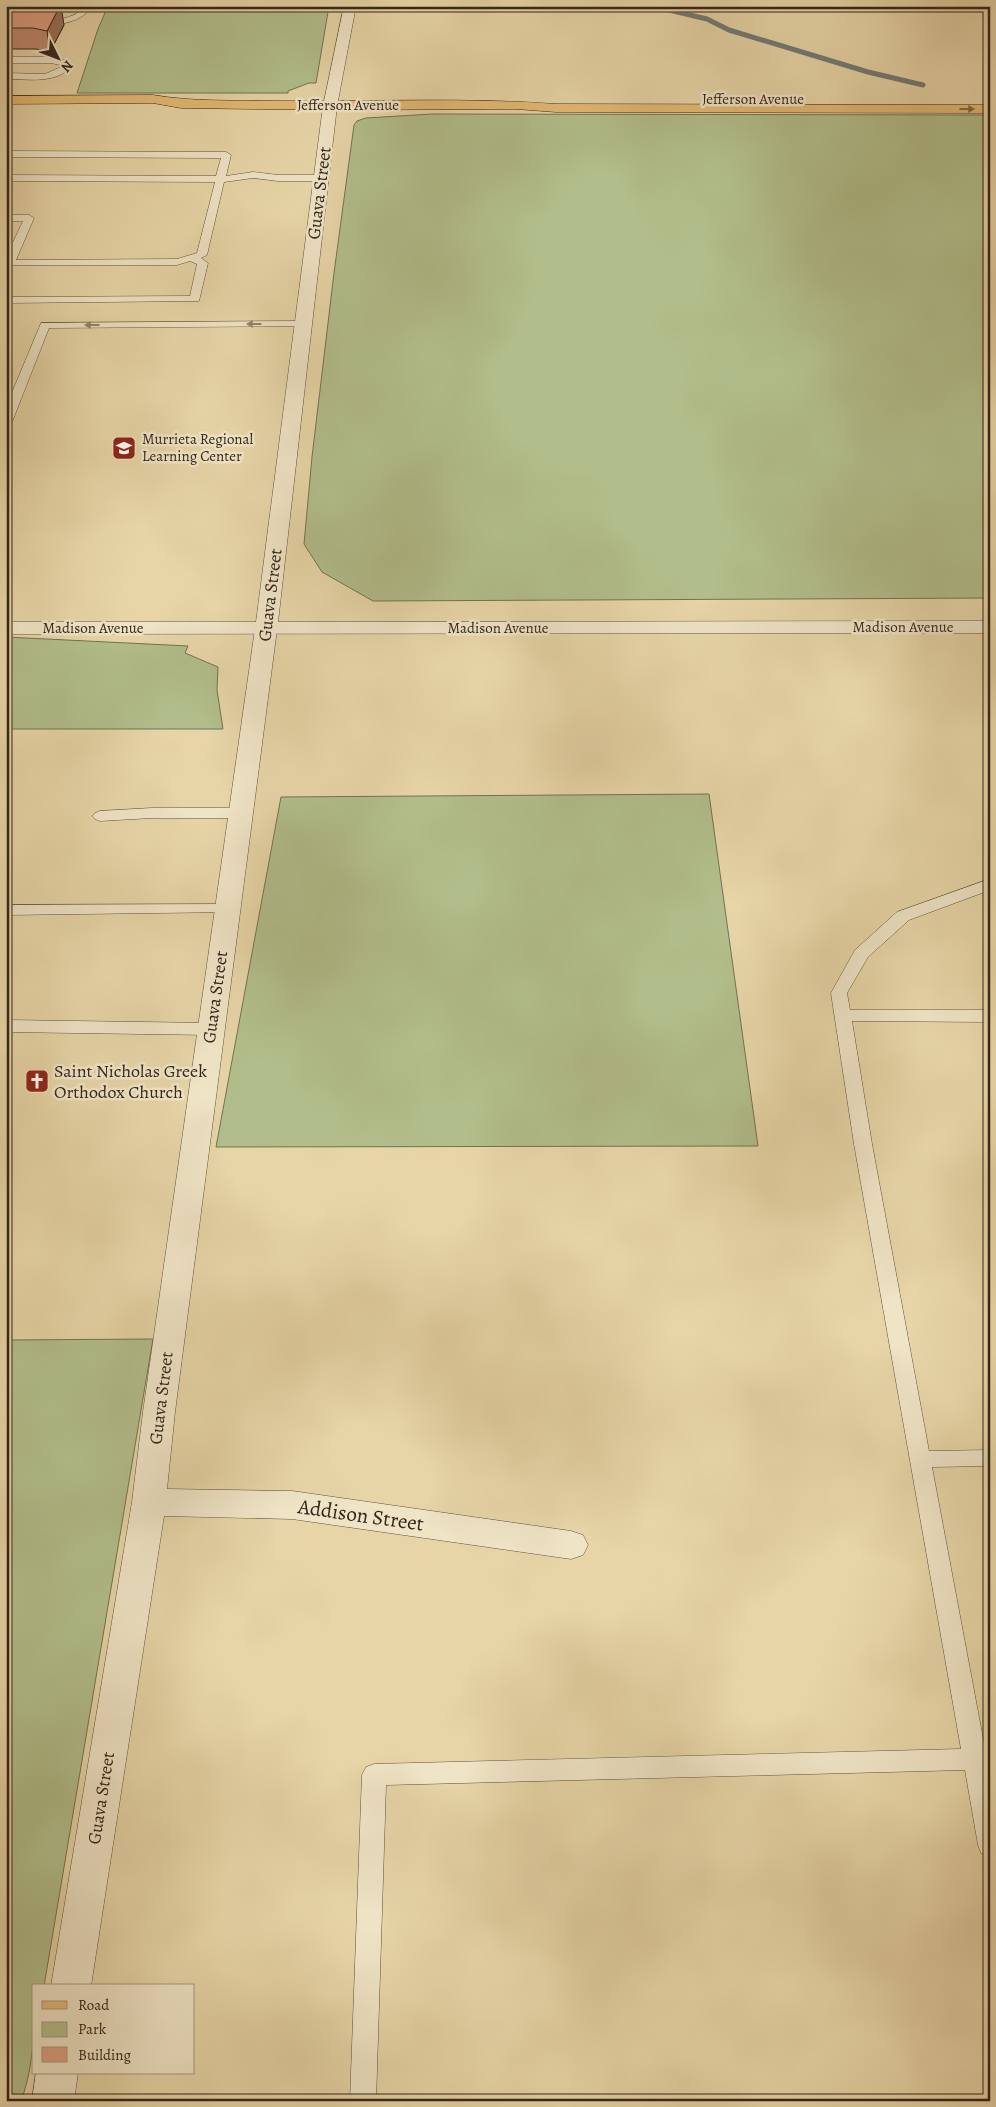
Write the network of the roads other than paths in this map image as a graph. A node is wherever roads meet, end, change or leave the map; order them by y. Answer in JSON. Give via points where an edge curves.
{"nodes":[{"id":1,"x":89,"y":6,"type":"edge"},
{"id":2,"x":350,"y":6,"type":"edge"},
{"id":3,"x":6,"y":22,"type":"edge"},
{"id":4,"x":6,"y":60,"type":"edge"},
{"id":5,"x":6,"y":76,"type":"edge"},
{"id":6,"x":990,"y":98,"type":"edge"},
{"id":7,"x":6,"y":100,"type":"edge"},
{"id":8,"x":181,"y":104,"type":"junction"},
{"id":9,"x":516,"y":105,"type":"junction"},
{"id":10,"x":330,"y":106,"type":"junction"},
{"id":11,"x":6,"y":109,"type":"edge"},
{"id":12,"x":990,"y":109,"type":"edge"},
{"id":13,"x":6,"y":154,"type":"edge"},
{"id":14,"x":6,"y":178,"type":"edge"},
{"id":15,"x":321,"y":178,"type":"junction"},
{"id":16,"x":222,"y":179,"type":"junction"},
{"id":17,"x":6,"y":218,"type":"edge"},
{"id":18,"x":191,"y":258,"type":"junction"},
{"id":19,"x":6,"y":300,"type":"edge"},
{"id":20,"x":302,"y":329,"type":"junction"},
{"id":21,"x":89,"y":336,"type":"dead end"},
{"id":22,"x":6,"y":380,"type":"edge"},
{"id":23,"x":24,"y":380,"type":"junction"},
{"id":24,"x":6,"y":422,"type":"edge"},
{"id":25,"x":990,"y":627,"type":"edge"},
{"id":26,"x":6,"y":628,"type":"edge"},
{"id":27,"x":266,"y":629,"type":"junction"},
{"id":28,"x":240,"y":813,"type":"junction"},
{"id":29,"x":100,"y":816,"type":"dead end"},
{"id":30,"x":990,"y":884,"type":"edge"},
{"id":31,"x":227,"y":909,"type":"junction"},
{"id":32,"x":6,"y":910,"type":"edge"},
{"id":33,"x":842,"y":1015,"type":"junction"},
{"id":34,"x":990,"y":1016,"type":"edge"},
{"id":35,"x":6,"y":1026,"type":"edge"},
{"id":36,"x":211,"y":1029,"type":"junction"},
{"id":37,"x":990,"y":1458,"type":"edge"},
{"id":38,"x":921,"y":1459,"type":"junction"},
{"id":39,"x":149,"y":1502,"type":"junction"},
{"id":40,"x":572,"y":1545,"type":"dead end"},
{"id":41,"x":982,"y":1760,"type":"edge"},
{"id":42,"x":990,"y":1845,"type":"edge"},
{"id":43,"x":71,"y":1984,"type":"edge"},
{"id":44,"x":57,"y":2074,"type":"edge"},
{"id":45,"x":53,"y":2101,"type":"edge"},
{"id":46,"x":363,"y":2101,"type":"edge"}],
"edges":[{"from":1,"to":3,"type":"lane","via":[[83,15],[72,19]]},
{"from":2,"to":10,"type":"street","name":"Guava Street"},
{"from":4,"to":5,"type":"lane","via":[[51,60],[64,63],[66,68],[46,76]]},
{"from":6,"to":9,"type":"main road","name":"Jefferson Avenue","via":[[553,98]]},
{"from":7,"to":8,"type":"main road","name":"Jefferson Avenue","via":[[153,100]]},
{"from":8,"to":10,"type":"main road","name":"Jefferson Avenue"},
{"from":8,"to":11,"type":"main road","name":"Jefferson Avenue","via":[[147,109]]},
{"from":9,"to":10,"type":"main road","name":"Jefferson Avenue"},
{"from":9,"to":12,"type":"main road","name":"Jefferson Avenue","one_way":true,"via":[[556,108]]},
{"from":10,"to":15,"type":"street","name":"Guava Street"},
{"from":13,"to":16,"type":"lane","via":[[226,154]]},
{"from":14,"to":16,"type":"lane"},
{"from":15,"to":16,"type":"lane","via":[[278,178],[250,183]]},
{"from":15,"to":20,"type":"street","name":"Guava Street"},
{"from":16,"to":18,"type":"lane","via":[[202,255]]},
{"from":17,"to":18,"type":"lane","via":[[29,218],[9,263],[177,262]]},
{"from":18,"to":19,"type":"lane","via":[[203,263],[195,299]]},
{"from":20,"to":21,"type":"lane"},
{"from":20,"to":23,"type":"lane","one_way":true,"via":[[46,325],[45,337]]},
{"from":20,"to":27,"type":"street","name":"Guava Street"},
{"from":22,"to":23,"type":"lane"},
{"from":23,"to":24,"type":"lane"},
{"from":25,"to":27,"type":"street","name":"Madison Avenue"},
{"from":26,"to":27,"type":"street","name":"Madison Avenue"},
{"from":27,"to":28,"type":"street","name":"Guava Street"},
{"from":28,"to":29,"type":"lane"},
{"from":28,"to":31,"type":"street","name":"Guava Street"},
{"from":30,"to":33,"type":"lane","via":[[903,916],[861,954],[839,993]]},
{"from":31,"to":32,"type":"lane"},
{"from":31,"to":36,"type":"street","name":"Guava Street"},
{"from":33,"to":34,"type":"lane"},
{"from":33,"to":38,"type":"lane"},
{"from":35,"to":36,"type":"lane"},
{"from":36,"to":39,"type":"street","name":"Guava Street"},
{"from":37,"to":38,"type":"lane"},
{"from":38,"to":41,"type":"lane"},
{"from":39,"to":40,"type":"street","name":"Addison Street","via":[[292,1505]]},
{"from":39,"to":43,"type":"street","name":"Guava Street"},
{"from":41,"to":42,"type":"lane"},
{"from":41,"to":46,"type":"lane","via":[[374,1775]]},
{"from":44,"to":45,"type":"street"}]}
